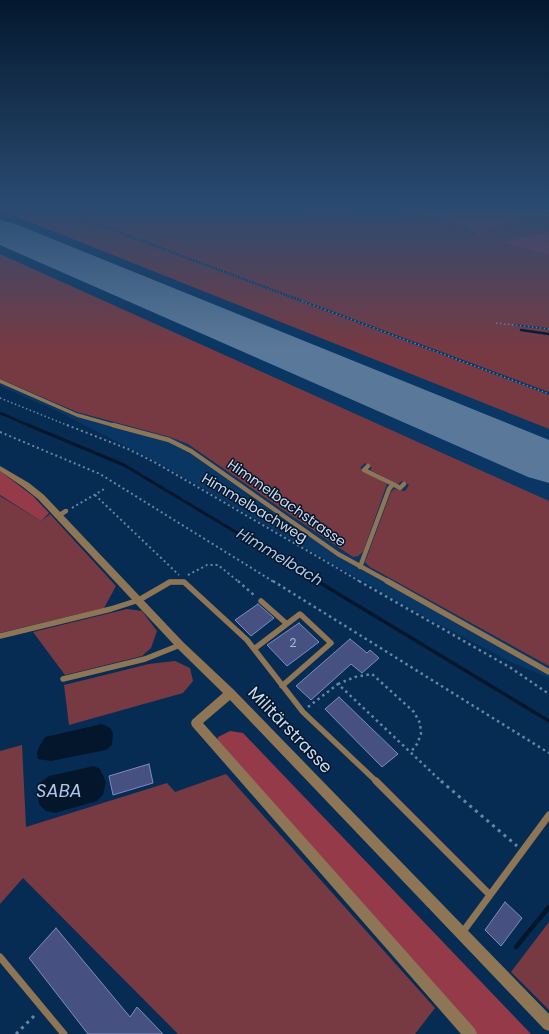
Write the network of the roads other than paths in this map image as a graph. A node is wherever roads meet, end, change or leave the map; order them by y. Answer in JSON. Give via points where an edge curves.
{"nodes":[{"id":1,"x":0,"y":381,"type":"edge"},
{"id":2,"x":368,"y":466,"type":"dead end"},
{"id":3,"x":0,"y":468,"type":"edge"},
{"id":4,"x":393,"y":484,"type":"junction"},
{"id":5,"x":404,"y":484,"type":"dead end"},
{"id":6,"x":66,"y":511,"type":"road end"},
{"id":7,"x":58,"y":516,"type":"junction"},
{"id":8,"x":360,"y":567,"type":"junction"},
{"id":9,"x":139,"y":600,"type":"junction"},
{"id":10,"x":261,"y":601,"type":"road end"},
{"id":11,"x":287,"y":624,"type":"junction"},
{"id":12,"x":0,"y":636,"type":"edge"},
{"id":13,"x":180,"y":645,"type":"junction"},
{"id":14,"x":254,"y":649,"type":"junction"},
{"id":15,"x":549,"y":672,"type":"edge"},
{"id":16,"x":63,"y":679,"type":"dead end"},
{"id":17,"x":282,"y":686,"type":"junction"},
{"id":18,"x":230,"y":693,"type":"junction"},
{"id":19,"x":549,"y":815,"type":"edge"},
{"id":20,"x":490,"y":895,"type":"junction"},
{"id":21,"x":462,"y":934,"type":"junction"},
{"id":22,"x":0,"y":957,"type":"edge"},
{"id":23,"x":549,"y":1024,"type":"edge"},
{"id":24,"x":64,"y":1034,"type":"edge"},
{"id":25,"x":470,"y":1034,"type":"edge"}],
"edges":[{"from":1,"to":8,"type":"lane","name":"Himmelbachstrasse","via":[[77,415],[169,440],[191,451],[295,525]]},
{"from":2,"to":4,"type":"lane","via":[[364,470]]},
{"from":3,"to":7,"type":"street","name":"Militärstrasse","via":[[26,484]]},
{"from":4,"to":5,"type":"lane","via":[[400,488]]},
{"from":4,"to":8,"type":"lane"},
{"from":6,"to":7,"type":"lane"},
{"from":7,"to":9,"type":"street","name":"Militärstrasse"},
{"from":8,"to":15,"type":"lane","name":"Himmelbachstrasse"},
{"from":9,"to":12,"type":"lane"},
{"from":9,"to":13,"type":"street","name":"Militärstrasse"},
{"from":9,"to":14,"type":"lane","via":[[170,582],[184,582]]},
{"from":10,"to":11,"type":"lane"},
{"from":11,"to":14,"type":"lane"},
{"from":11,"to":17,"type":"lane","via":[[300,614],[331,643]]},
{"from":13,"to":16,"type":"lane","via":[[145,659]]},
{"from":13,"to":18,"type":"street","name":"Militärstrasse"},
{"from":14,"to":17,"type":"lane"},
{"from":17,"to":20,"type":"lane","via":[[303,712]]},
{"from":18,"to":21,"type":"street","name":"Militärstrasse"},
{"from":18,"to":25,"type":"street","via":[[196,723]]},
{"from":19,"to":20,"type":"lane"},
{"from":20,"to":21,"type":"lane"},
{"from":21,"to":23,"type":"street","name":"Militärstrasse"},
{"from":22,"to":24,"type":"lane"}]}
